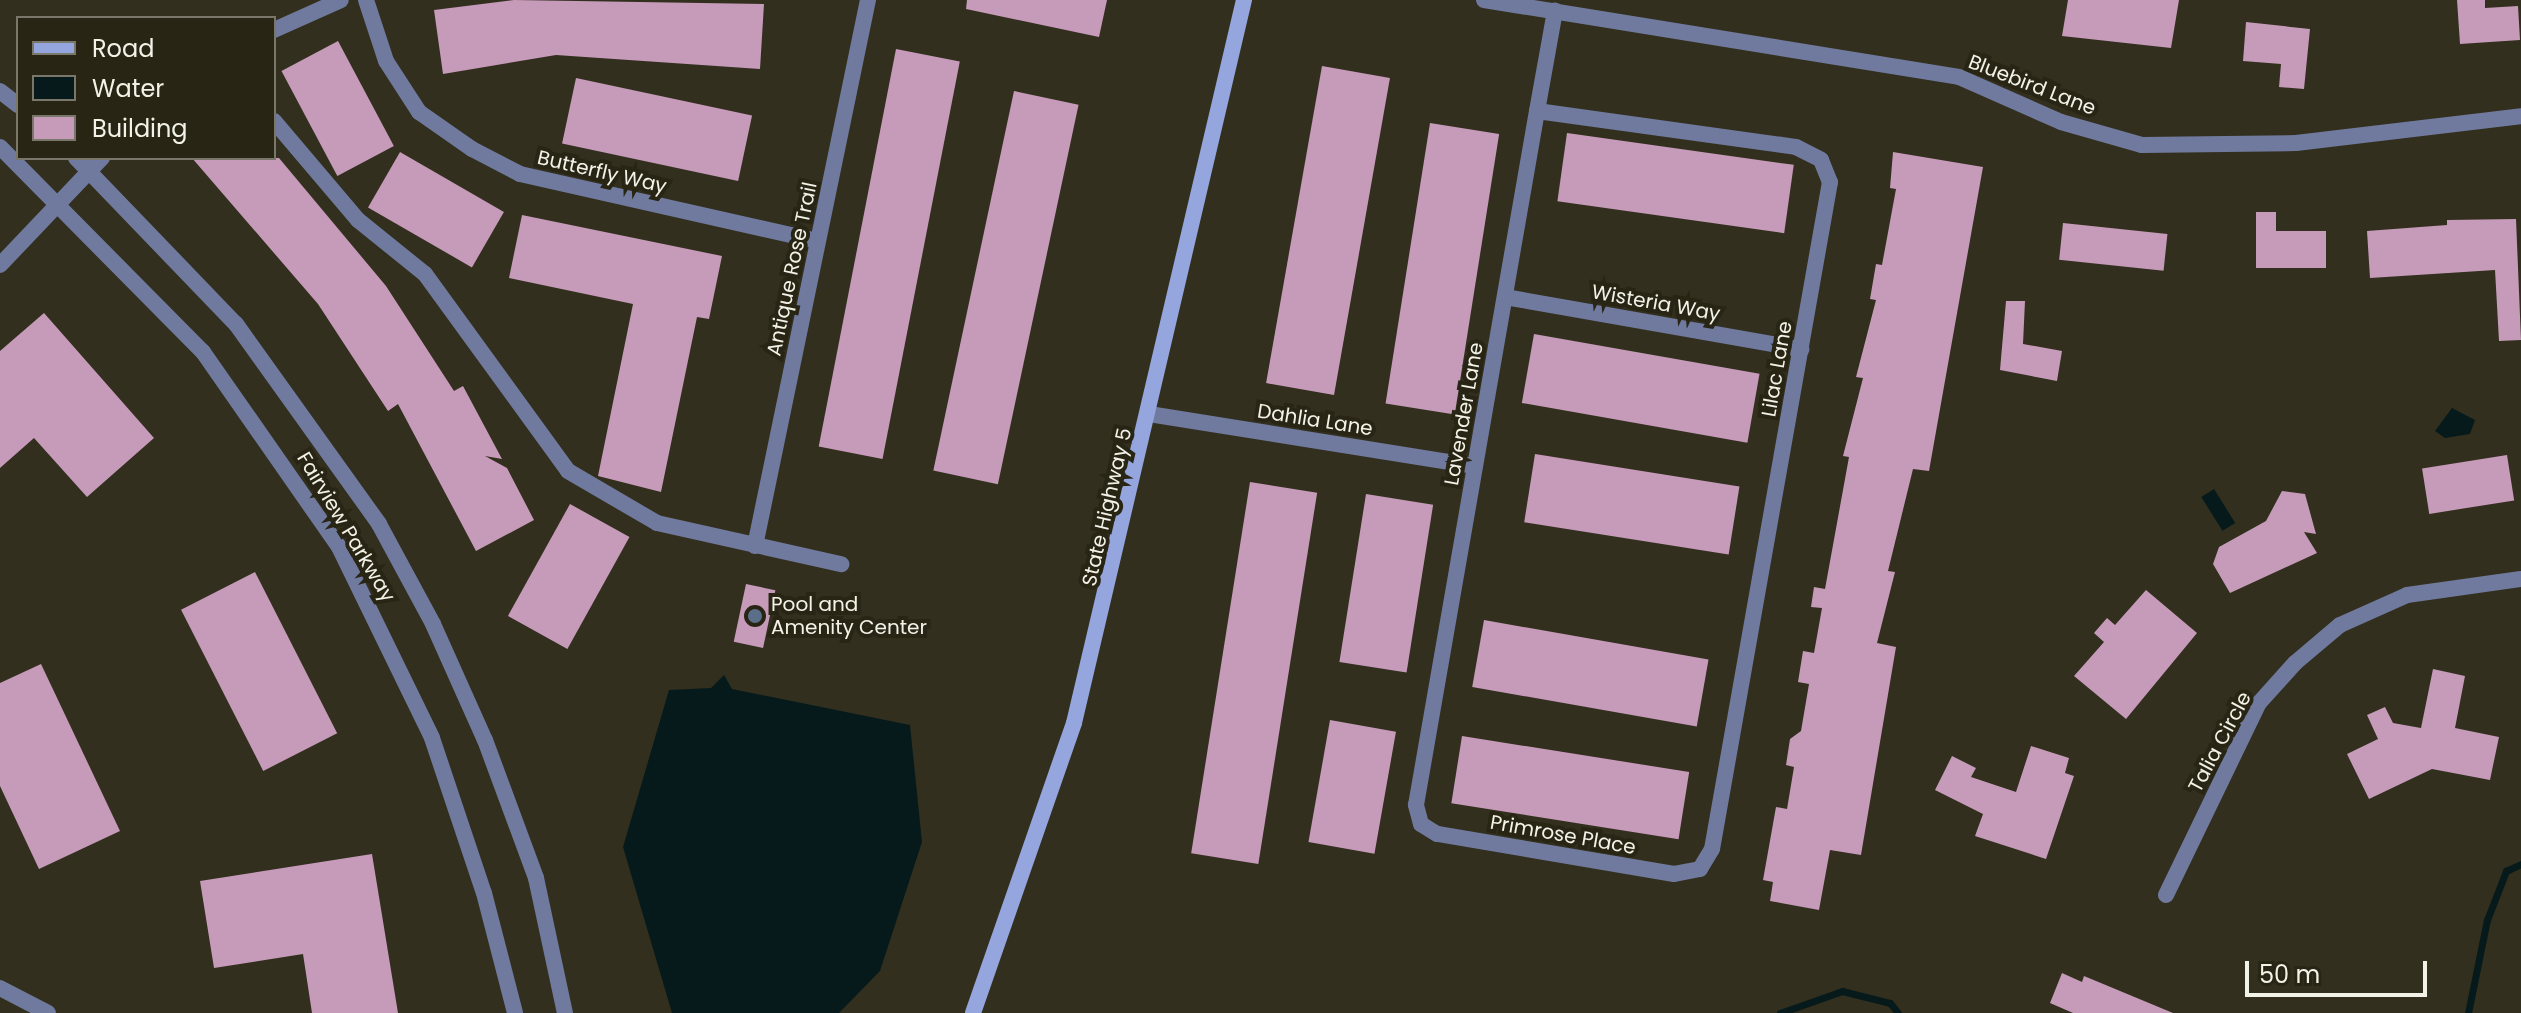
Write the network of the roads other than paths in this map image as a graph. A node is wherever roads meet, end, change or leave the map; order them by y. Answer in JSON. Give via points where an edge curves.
{"nodes":[{"id":1,"x":341,"y":0,"type":"edge"},
{"id":2,"x":366,"y":0,"type":"edge"},
{"id":3,"x":868,"y":0,"type":"edge"},
{"id":4,"x":1244,"y":0,"type":"edge"},
{"id":5,"x":1484,"y":0,"type":"edge"},
{"id":6,"x":1555,"y":11,"type":"junction"},
{"id":7,"x":276,"y":29,"type":"edge"},
{"id":8,"x":0,"y":91,"type":"edge"},
{"id":9,"x":16,"y":103,"type":"edge"},
{"id":10,"x":1537,"y":111,"type":"junction"},
{"id":11,"x":2521,"y":116,"type":"edge"},
{"id":12,"x":276,"y":123,"type":"edge"},
{"id":13,"x":0,"y":147,"type":"edge"},
{"id":14,"x":78,"y":160,"type":"edge"},
{"id":15,"x":100,"y":160,"type":"edge"},
{"id":16,"x":89,"y":171,"type":"junction"},
{"id":17,"x":59,"y":204,"type":"junction"},
{"id":18,"x":818,"y":241,"type":"junction"},
{"id":19,"x":0,"y":265,"type":"edge"},
{"id":20,"x":1505,"y":297,"type":"junction"},
{"id":21,"x":1801,"y":349,"type":"junction"},
{"id":22,"x":1149,"y":414,"type":"junction"},
{"id":23,"x":1475,"y":466,"type":"junction"},
{"id":24,"x":755,"y":546,"type":"junction"},
{"id":25,"x":841,"y":564,"type":"dead end"},
{"id":26,"x":2521,"y":579,"type":"edge"},
{"id":27,"x":1421,"y":824,"type":"joint"},
{"id":28,"x":1700,"y":869,"type":"joint"},
{"id":29,"x":2166,"y":895,"type":"dead end"},
{"id":30,"x":0,"y":988,"type":"edge"},
{"id":31,"x":48,"y":1013,"type":"edge"},
{"id":32,"x":515,"y":1013,"type":"edge"},
{"id":33,"x":565,"y":1013,"type":"edge"},
{"id":34,"x":973,"y":1013,"type":"edge"}],
"edges":[{"from":1,"to":7,"type":"street"},
{"from":2,"to":18,"type":"street","name":"Butterfly Way","via":[[386,61],[419,112],[472,149],[520,174]]},
{"from":3,"to":18,"type":"street","name":"Antique Rose Trail"},
{"from":4,"to":22,"type":"main road","name":"State Highway 5"},
{"from":5,"to":6,"type":"street","name":"Bluebird Lane"},
{"from":6,"to":10,"type":"street","name":"Lavender Lane"},
{"from":6,"to":11,"type":"street","name":"Bluebird Lane","via":[[1959,77],[2061,122],[2142,145],[2296,143]]},
{"from":8,"to":9,"type":"street"},
{"from":10,"to":20,"type":"street","name":"Lavender Lane"},
{"from":10,"to":21,"type":"street","name":"Lilac Lane","via":[[1796,147],[1821,160],[1830,182]]},
{"from":12,"to":24,"type":"street","via":[[358,220],[425,274],[568,471],[657,523]]},
{"from":13,"to":17,"type":"street","name":"Fairview Parkway"},
{"from":14,"to":16,"type":"street","name":"Fairview Parkway"},
{"from":15,"to":16,"type":"street"},
{"from":16,"to":17,"type":"street"},
{"from":16,"to":33,"type":"street","name":"Fairview Parkway","via":[[236,324],[379,524],[433,624],[485,740],[536,878]]},
{"from":17,"to":19,"type":"street"},
{"from":17,"to":32,"type":"street","name":"Fairview Parkway","via":[[203,352],[339,547],[432,738],[484,893]]},
{"from":18,"to":24,"type":"street","name":"Antique Rose Trail"},
{"from":20,"to":21,"type":"street","name":"Wisteria Way"},
{"from":20,"to":23,"type":"street","name":"Lavender Lane"},
{"from":21,"to":28,"type":"street","name":"Lilac Lane","via":[[1712,849]]},
{"from":22,"to":23,"type":"street","name":"Dahlia Lane"},
{"from":22,"to":34,"type":"main road","name":"State Highway 5","via":[[1074,723]]},
{"from":23,"to":27,"type":"street","name":"Lavender Lane","via":[[1416,805]]},
{"from":24,"to":25,"type":"street"},
{"from":26,"to":29,"type":"street","name":"Talia Circle","via":[[2407,595],[2340,625],[2295,663],[2259,703]]},
{"from":27,"to":28,"type":"street","name":"Primrose Place","via":[[1437,834],[1674,874]]},
{"from":30,"to":31,"type":"street"}]}
